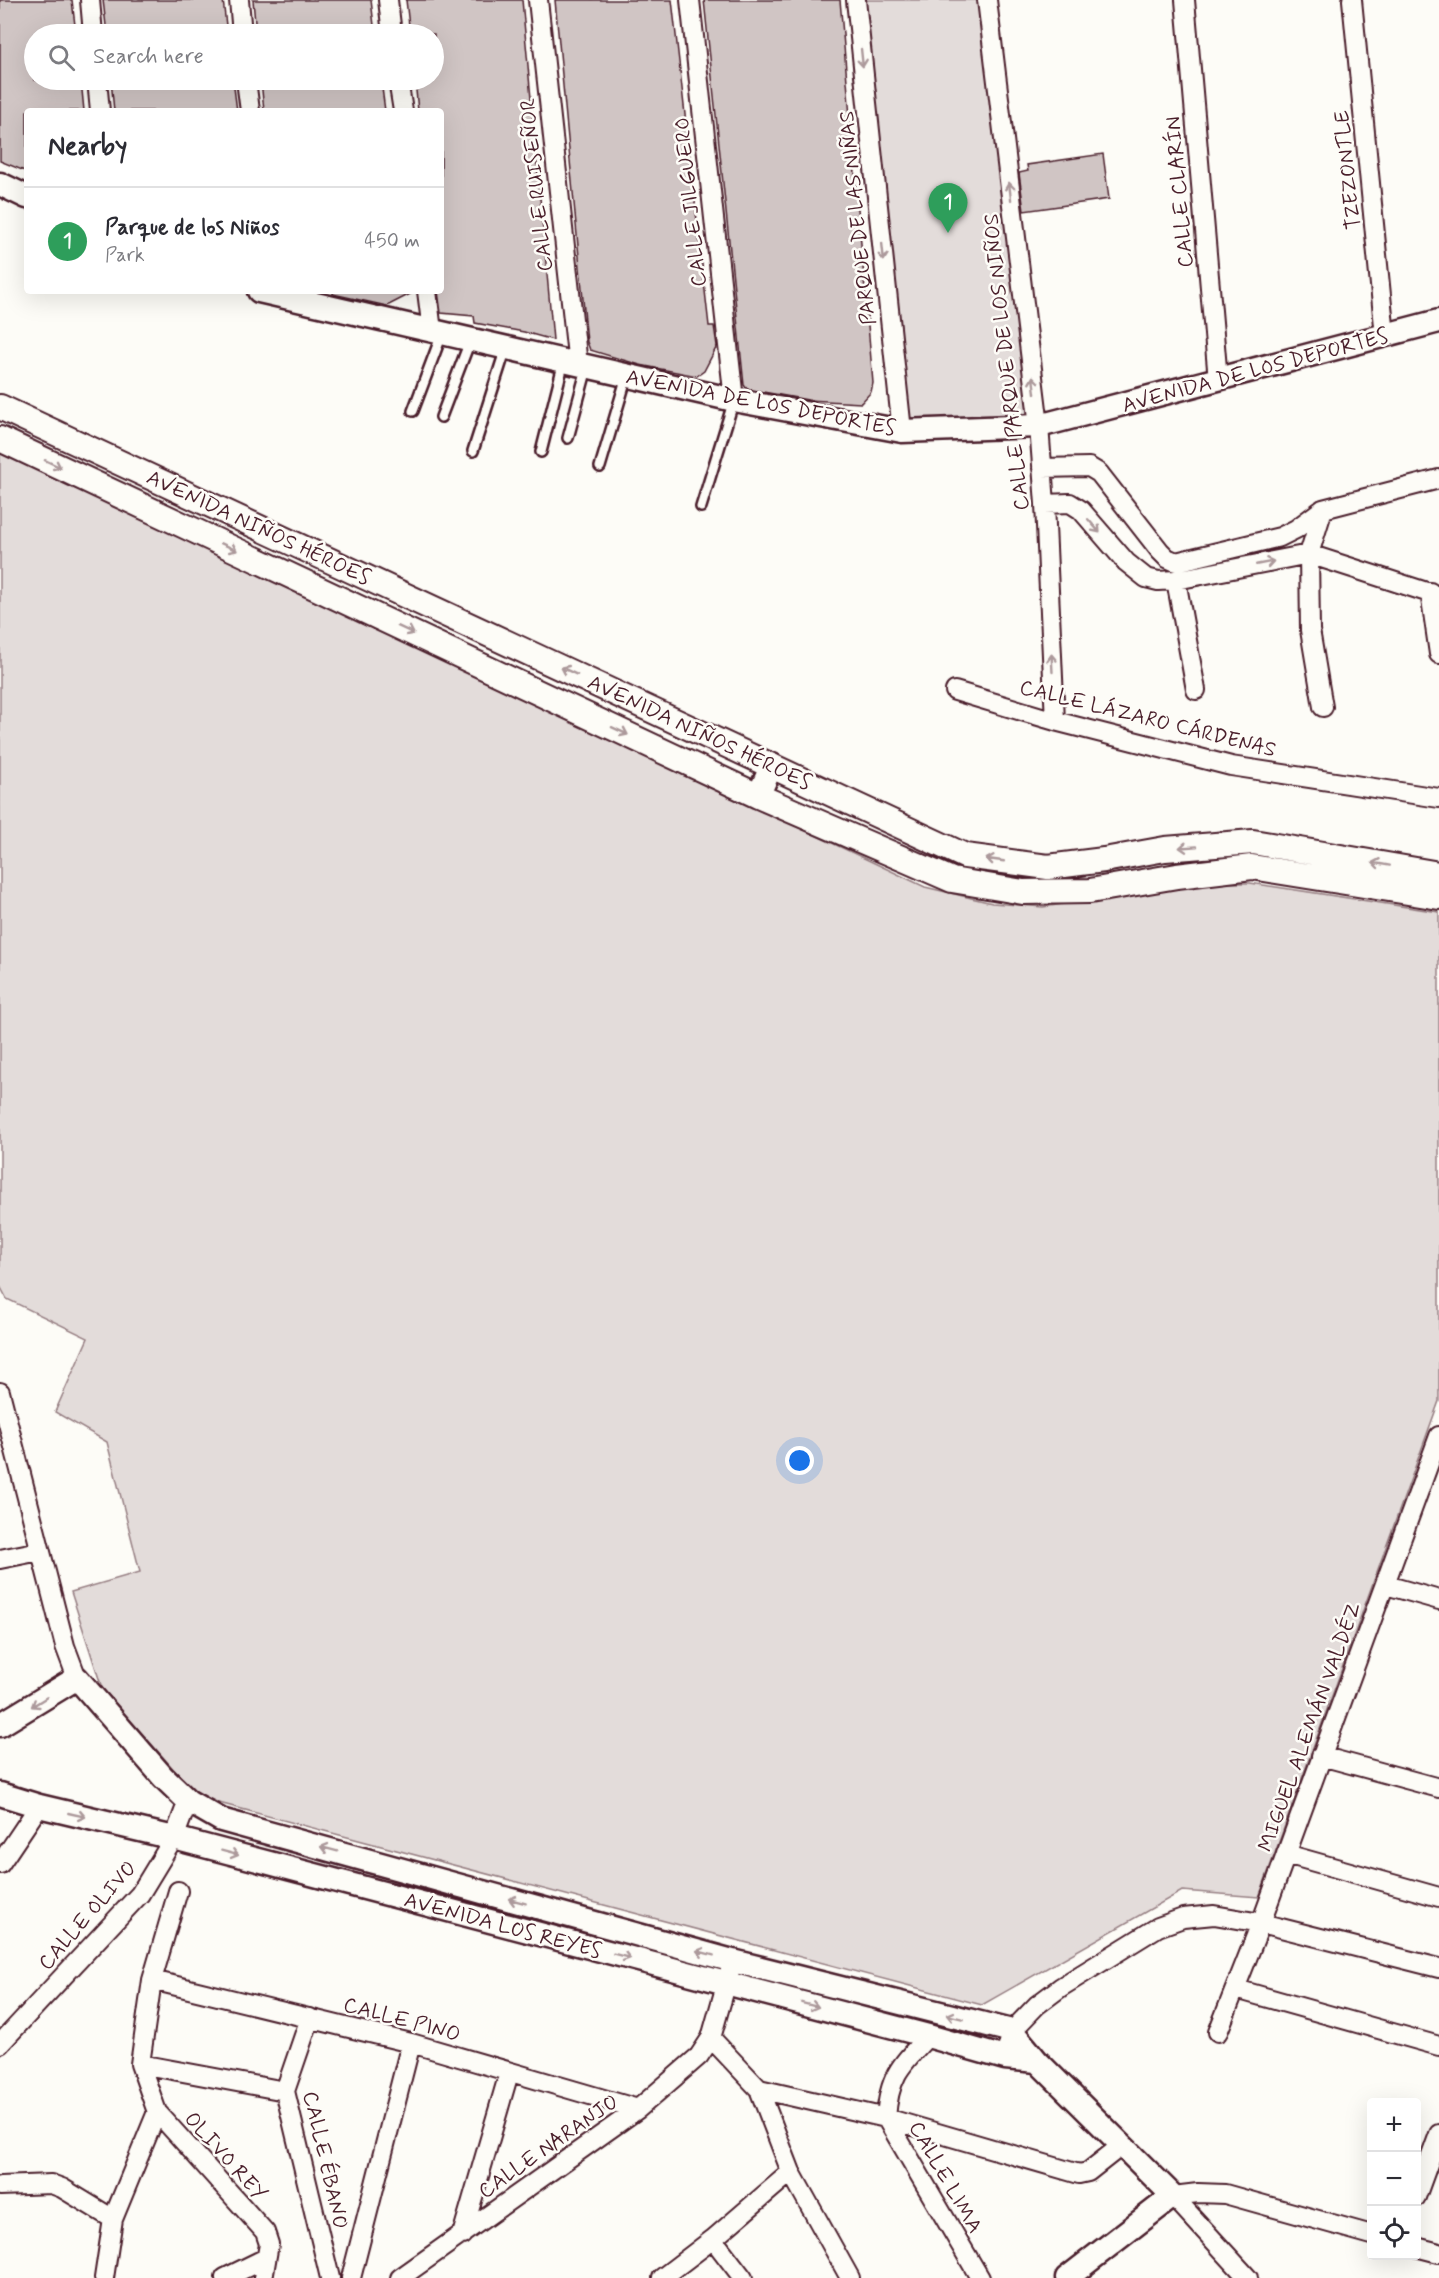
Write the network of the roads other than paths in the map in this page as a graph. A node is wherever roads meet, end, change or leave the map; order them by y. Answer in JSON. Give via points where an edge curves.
{"nodes":[{"id":1,"x":90,"y":0,"type":"edge"},
{"id":2,"x":238,"y":0,"type":"edge"},
{"id":3,"x":388,"y":0,"type":"edge"},
{"id":4,"x":538,"y":0,"type":"edge"},
{"id":5,"x":690,"y":0,"type":"edge"},
{"id":6,"x":856,"y":0,"type":"edge"},
{"id":7,"x":987,"y":0,"type":"edge"},
{"id":8,"x":1185,"y":0,"type":"edge"},
{"id":9,"x":1352,"y":0,"type":"edge"},
{"id":10,"x":92,"y":24,"type":"edge"},
{"id":11,"x":241,"y":24,"type":"edge"},
{"id":12,"x":391,"y":24,"type":"edge"},
{"id":13,"x":98,"y":90,"type":"edge"},
{"id":14,"x":247,"y":90,"type":"edge"},
{"id":15,"x":400,"y":90,"type":"edge"},
{"id":16,"x":100,"y":108,"type":"edge"},
{"id":17,"x":250,"y":108,"type":"edge"},
{"id":18,"x":403,"y":108,"type":"edge"},
{"id":19,"x":0,"y":184,"type":"edge"},
{"id":20,"x":24,"y":196,"type":"edge"},
{"id":21,"x":274,"y":294,"type":"edge"},
{"id":22,"x":428,"y":294,"type":"edge"},
{"id":23,"x":1439,"y":321,"type":"edge"},
{"id":24,"x":437,"y":332,"type":"junction"},
{"id":25,"x":1385,"y":336,"type":"junction"},
{"id":26,"x":470,"y":339,"type":"junction"},
{"id":27,"x":506,"y":348,"type":"junction"},
{"id":28,"x":577,"y":364,"type":"junction"},
{"id":29,"x":627,"y":376,"type":"junction"},
{"id":30,"x":1218,"y":380,"type":"junction"},
{"id":31,"x":734,"y":400,"type":"junction"},
{"id":32,"x":0,"y":407,"type":"edge"},
{"id":33,"x":413,"y":411,"type":"dead end"},
{"id":34,"x":441,"y":417,"type":"dead end"},
{"id":35,"x":1039,"y":426,"type":"junction"},
{"id":36,"x":902,"y":431,"type":"junction"},
{"id":37,"x":568,"y":438,"type":"dead end"},
{"id":38,"x":0,"y":439,"type":"edge"},
{"id":39,"x":473,"y":451,"type":"dead end"},
{"id":40,"x":541,"y":452,"type":"dead end"},
{"id":41,"x":600,"y":467,"type":"dead end"},
{"id":42,"x":1042,"y":468,"type":"junction"},
{"id":43,"x":1439,"y":479,"type":"edge"},
{"id":44,"x":1045,"y":504,"type":"junction"},
{"id":45,"x":700,"y":507,"type":"dead end"},
{"id":46,"x":1323,"y":509,"type":"junction"},
{"id":47,"x":1309,"y":554,"type":"junction"},
{"id":48,"x":1176,"y":580,"type":"junction"},
{"id":49,"x":1434,"y":594,"type":"edge"},
{"id":50,"x":1439,"y":654,"type":"edge"},
{"id":51,"x":1196,"y":690,"type":"dead end"},
{"id":52,"x":955,"y":691,"type":"dead end"},
{"id":53,"x":1323,"y":707,"type":"dead end"},
{"id":54,"x":1055,"y":721,"type":"junction"},
{"id":55,"x":772,"y":765,"type":"junction"},
{"id":56,"x":758,"y":796,"type":"junction"},
{"id":57,"x":1439,"y":798,"type":"edge"},
{"id":58,"x":1439,"y":874,"type":"edge"},
{"id":59,"x":1439,"y":897,"type":"edge"},
{"id":60,"x":0,"y":1392,"type":"edge"},
{"id":61,"x":1439,"y":1436,"type":"edge"},
{"id":62,"x":1433,"y":1476,"type":"edge"},
{"id":63,"x":40,"y":1551,"type":"junction"},
{"id":64,"x":0,"y":1559,"type":"edge"},
{"id":65,"x":1386,"y":1585,"type":"junction"},
{"id":66,"x":1439,"y":1600,"type":"edge"},
{"id":67,"x":77,"y":1678,"type":"junction"},
{"id":68,"x":0,"y":1725,"type":"edge"},
{"id":69,"x":1321,"y":1756,"type":"junction"},
{"id":70,"x":1439,"y":1788,"type":"edge"},
{"id":71,"x":0,"y":1794,"type":"edge"},
{"id":72,"x":188,"y":1801,"type":"junction"},
{"id":73,"x":39,"y":1806,"type":"junction"},
{"id":74,"x":174,"y":1838,"type":"junction"},
{"id":75,"x":1286,"y":1854,"type":"junction"},
{"id":76,"x":0,"y":1864,"type":"edge"},
{"id":77,"x":178,"y":1892,"type":"dead end"},
{"id":78,"x":1439,"y":1897,"type":"edge"},
{"id":79,"x":1261,"y":1923,"type":"junction"},
{"id":80,"x":733,"y":1961,"type":"junction"},
{"id":81,"x":1439,"y":1968,"type":"edge"},
{"id":82,"x":152,"y":1980,"type":"junction"},
{"id":83,"x":727,"y":1984,"type":"junction"},
{"id":84,"x":1236,"y":1989,"type":"junction"},
{"id":85,"x":310,"y":2018,"type":"junction"},
{"id":86,"x":1012,"y":2031,"type":"junction"},
{"id":87,"x":1218,"y":2032,"type":"dead end"},
{"id":88,"x":928,"y":2036,"type":"junction"},
{"id":89,"x":711,"y":2038,"type":"junction"},
{"id":90,"x":411,"y":2043,"type":"junction"},
{"id":91,"x":0,"y":2044,"type":"edge"},
{"id":92,"x":1439,"y":2046,"type":"edge"},
{"id":93,"x":1005,"y":2058,"type":"junction"},
{"id":94,"x":1037,"y":2061,"type":"junction"},
{"id":95,"x":140,"y":2064,"type":"junction"},
{"id":96,"x":509,"y":2073,"type":"junction"},
{"id":97,"x":759,"y":2089,"type":"junction"},
{"id":98,"x":285,"y":2091,"type":"junction"},
{"id":99,"x":638,"y":2109,"type":"junction"},
{"id":100,"x":157,"y":2112,"type":"junction"},
{"id":101,"x":886,"y":2118,"type":"junction"},
{"id":102,"x":1439,"y":2134,"type":"edge"},
{"id":103,"x":1121,"y":2146,"type":"junction"},
{"id":104,"x":791,"y":2172,"type":"junction"},
{"id":105,"x":1421,"y":2183,"type":"edge"},
{"id":106,"x":0,"y":2186,"type":"edge"},
{"id":107,"x":1173,"y":2196,"type":"junction"},
{"id":108,"x":113,"y":2218,"type":"junction"},
{"id":109,"x":1367,"y":2234,"type":"edge"},
{"id":110,"x":462,"y":2235,"type":"junction"},
{"id":111,"x":713,"y":2238,"type":"junction"},
{"id":112,"x":1421,"y":2248,"type":"edge"},
{"id":113,"x":1439,"y":2253,"type":"edge"},
{"id":114,"x":266,"y":2258,"type":"junction"},
{"id":115,"x":1078,"y":2275,"type":"edge"},
{"id":116,"x":104,"y":2278,"type":"edge"},
{"id":117,"x":225,"y":2278,"type":"edge"},
{"id":118,"x":264,"y":2278,"type":"edge"},
{"id":119,"x":330,"y":2278,"type":"edge"},
{"id":120,"x":351,"y":2278,"type":"edge"},
{"id":121,"x":400,"y":2278,"type":"edge"},
{"id":122,"x":662,"y":2278,"type":"edge"},
{"id":123,"x":743,"y":2278,"type":"edge"},
{"id":124,"x":850,"y":2278,"type":"edge"},
{"id":125,"x":980,"y":2278,"type":"edge"},
{"id":126,"x":1248,"y":2278,"type":"edge"}],
"edges":[{"from":1,"to":10,"type":"street"},
{"from":2,"to":11,"type":"street"},
{"from":3,"to":12,"type":"street"},
{"from":4,"to":28,"type":"street","name":"CALLE RUISEÑOR"},
{"from":5,"to":31,"type":"street","name":"CALLE JILGUERO"},
{"from":6,"to":36,"type":"street","name":"PARQUE DE LAS NIÑAS","one_way":true},
{"from":35,"to":7,"type":"street","name":"CALLE PARQUE DE LOS NIÑOS","one_way":true},
{"from":8,"to":30,"type":"street","name":"CALLE CLARÍN"},
{"from":9,"to":25,"type":"street","name":"TZEZONTLE"},
{"from":13,"to":16,"type":"street"},
{"from":14,"to":17,"type":"street"},
{"from":15,"to":18,"type":"street"},
{"from":19,"to":20,"type":"street"},
{"from":21,"to":24,"type":"street","name":"AVENIDA DE LOS DEPORTES"},
{"from":22,"to":24,"type":"street"},
{"from":23,"to":25,"type":"street","name":"AVENIDA DE LOS DEPORTES"},
{"from":24,"to":26,"type":"street","name":"AVENIDA DE LOS DEPORTES"},
{"from":24,"to":33,"type":"lane"},
{"from":25,"to":30,"type":"street","name":"AVENIDA DE LOS DEPORTES"},
{"from":26,"to":27,"type":"street","name":"AVENIDA DE LOS DEPORTES"},
{"from":26,"to":34,"type":"lane"},
{"from":27,"to":28,"type":"street","name":"AVENIDA DE LOS DEPORTES"},
{"from":27,"to":39,"type":"lane"},
{"from":28,"to":29,"type":"street","name":"AVENIDA DE LOS DEPORTES"},
{"from":28,"to":37,"type":"lane"},
{"from":28,"to":40,"type":"lane"},
{"from":29,"to":31,"type":"street","name":"AVENIDA DE LOS DEPORTES"},
{"from":29,"to":41,"type":"lane"},
{"from":30,"to":35,"type":"street","name":"AVENIDA DE LOS DEPORTES"},
{"from":31,"to":36,"type":"street","name":"AVENIDA DE LOS DEPORTES"},
{"from":31,"to":45,"type":"lane"},
{"from":55,"to":32,"type":"main road","name":"AVENIDA NIÑOS HÉROES","one_way":true},
{"from":35,"to":36,"type":"street","name":"AVENIDA DE LOS DEPORTES"},
{"from":35,"to":42,"type":"street","name":"CALLE PARQUE DE LOS NIÑOS"},
{"from":38,"to":56,"type":"main road","name":"AVENIDA NIÑOS HÉROES","one_way":true},
{"from":42,"to":44,"type":"street","name":"CALLE PARQUE DE LOS NIÑOS"},
{"from":42,"to":46,"type":"street","via":[[1089,467],[1099,472],[1160,551],[1176,562],[1280,537]]},
{"from":43,"to":46,"type":"street"},
{"from":44,"to":48,"type":"street","one_way":true,"via":[[1070,503],[1146,578]]},
{"from":54,"to":44,"type":"street","name":"CALLE PARQUE DE LOS NIÑOS","one_way":true},
{"from":46,"to":47,"type":"street"},
{"from":48,"to":47,"type":"street","one_way":true},
{"from":47,"to":49,"type":"street"},
{"from":47,"to":53,"type":"street","via":[[1310,630]]},
{"from":48,"to":51,"type":"street"},
{"from":49,"to":50,"type":"street"},
{"from":52,"to":54,"type":"street","name":"CALLE LÁZARO CÁRDENAS"},
{"from":54,"to":57,"type":"street","name":"CALLE LÁZARO CÁRDENAS","via":[[1231,766]]},
{"from":55,"to":56,"type":"street"},
{"from":58,"to":55,"type":"main road","name":"AVENIDA NIÑOS HÉROES","one_way":true,"via":[[1253,842],[1165,849],[1048,867],[965,856]]},
{"from":56,"to":59,"type":"main road","name":"AVENIDA NIÑOS HÉROES","via":[[952,880],[1023,892],[1090,891],[1252,867]]},
{"from":60,"to":63,"type":"street"},
{"from":61,"to":62,"type":"street","name":"MIGUEL ALEMÁN VALDÉZ"},
{"from":62,"to":65,"type":"street","name":"MIGUEL ALEMÁN VALDÉZ"},
{"from":63,"to":64,"type":"street"},
{"from":63,"to":67,"type":"street"},
{"from":65,"to":66,"type":"street"},
{"from":65,"to":69,"type":"street","name":"MIGUEL ALEMÁN VALDÉZ"},
{"from":67,"to":68,"type":"street","one_way":true},
{"from":67,"to":72,"type":"street","name":"AVENIDA LOS REYES"},
{"from":69,"to":70,"type":"street"},
{"from":69,"to":75,"type":"street","name":"MIGUEL ALEMÁN VALDÉZ"},
{"from":71,"to":73,"type":"street","name":"AVENIDA LOS REYES"},
{"from":72,"to":74,"type":"street","name":"CALLE OLIVO"},
{"from":80,"to":72,"type":"street","name":"AVENIDA LOS REYES","one_way":true,"via":[[221,1820]]},
{"from":73,"to":74,"type":"street","name":"AVENIDA LOS REYES","one_way":true},
{"from":73,"to":76,"type":"street"},
{"from":74,"to":83,"type":"street","name":"AVENIDA LOS REYES","one_way":true},
{"from":74,"to":91,"type":"street","name":"CALLE OLIVO","via":[[140,1894]]},
{"from":75,"to":78,"type":"street"},
{"from":75,"to":79,"type":"street","name":"MIGUEL ALEMÁN VALDÉZ"},
{"from":77,"to":82,"type":"street"},
{"from":79,"to":81,"type":"street"},
{"from":79,"to":84,"type":"street","name":"MIGUEL ALEMÁN VALDÉZ"},
{"from":79,"to":86,"type":"street","via":[[1214,1915],[1184,1918],[1158,1927],[1061,1987],[1036,2005]]},
{"from":80,"to":83,"type":"street"},
{"from":86,"to":80,"type":"street","name":"AVENIDA LOS REYES","one_way":true},
{"from":82,"to":85,"type":"street","name":"CALLE PINO"},
{"from":82,"to":95,"type":"street"},
{"from":83,"to":88,"type":"street","name":"AVENIDA LOS REYES","one_way":true},
{"from":83,"to":89,"type":"street"},
{"from":84,"to":87,"type":"street","name":"MIGUEL ALEMÁN VALDÉZ"},
{"from":84,"to":92,"type":"street"},
{"from":85,"to":90,"type":"street","name":"CALLE PINO"},
{"from":85,"to":98,"type":"street","name":"CALLE ÉBANO"},
{"from":86,"to":93,"type":"street"},
{"from":86,"to":94,"type":"street"},
{"from":88,"to":93,"type":"street","name":"AVENIDA LOS REYES"},
{"from":88,"to":101,"type":"street","name":"CALLE LIMA","via":[[893,2079]]},
{"from":89,"to":97,"type":"street"},
{"from":89,"to":99,"type":"street","name":"CALLE NARANJO","via":[[699,2056]]},
{"from":90,"to":96,"type":"street","name":"CALLE PINO"},
{"from":90,"to":120,"type":"street"},
{"from":93,"to":94,"type":"street","name":"AVENIDA LOS REYES"},
{"from":94,"to":103,"type":"street"},
{"from":95,"to":98,"type":"street"},
{"from":95,"to":100,"type":"street","name":"OLIVO REY"},
{"from":96,"to":99,"type":"street","name":"CALLE PINO"},
{"from":96,"to":110,"type":"street"},
{"from":97,"to":101,"type":"street"},
{"from":97,"to":104,"type":"street"},
{"from":98,"to":119,"type":"street","name":"CALLE ÉBANO"},
{"from":99,"to":110,"type":"street","name":"CALLE NARANJO"},
{"from":100,"to":108,"type":"street"},
{"from":100,"to":114,"type":"street","name":"OLIVO REY","via":[[265,2232],[269,2244]]},
{"from":101,"to":103,"type":"street","via":[[1079,2174],[1088,2172]]},
{"from":101,"to":125,"type":"street","name":"CALLE LIMA"},
{"from":102,"to":105,"type":"street"},
{"from":103,"to":107,"type":"street"},
{"from":104,"to":111,"type":"street"},
{"from":104,"to":124,"type":"street"},
{"from":106,"to":108,"type":"street","via":[[51,2184]]},
{"from":107,"to":109,"type":"street","via":[[1225,2194]]},
{"from":107,"to":115,"type":"street"},
{"from":107,"to":126,"type":"street"},
{"from":108,"to":116,"type":"street"},
{"from":110,"to":121,"type":"street","name":"CALLE NARANJO"},
{"from":111,"to":122,"type":"street"},
{"from":111,"to":123,"type":"street"},
{"from":112,"to":113,"type":"street"},
{"from":114,"to":117,"type":"street"},
{"from":114,"to":118,"type":"street","name":"OLIVO REY"}]}
